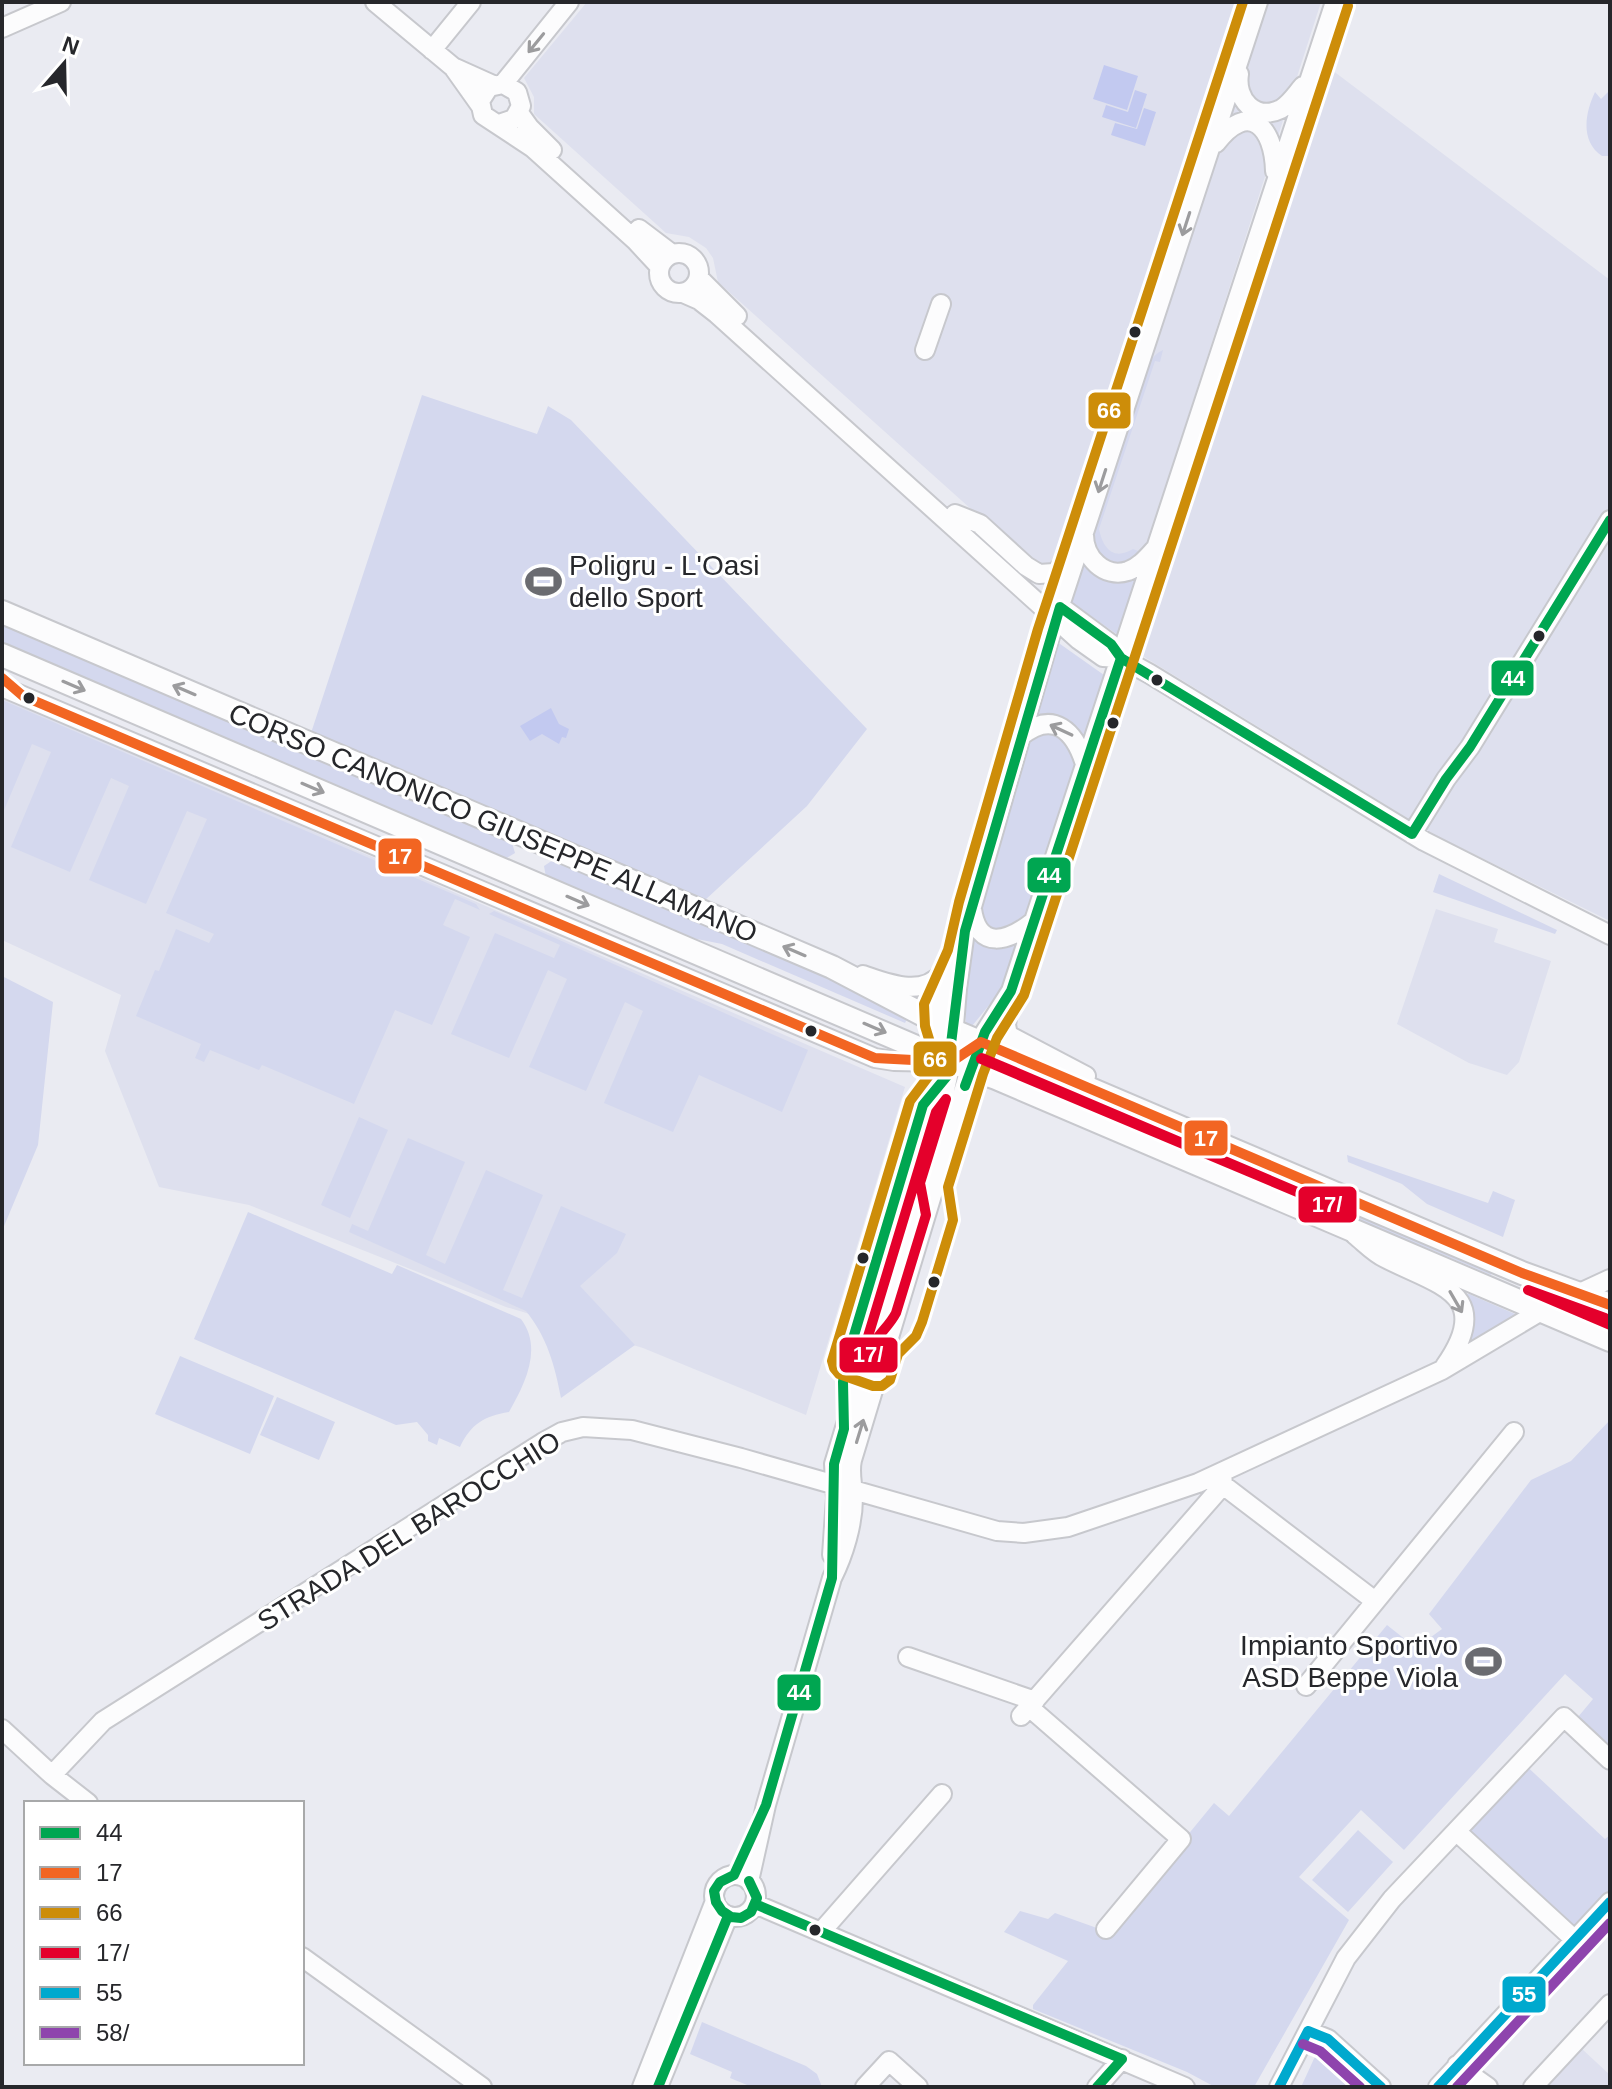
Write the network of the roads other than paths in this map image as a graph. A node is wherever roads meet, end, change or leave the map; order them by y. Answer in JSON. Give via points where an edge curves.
{"nodes":[{"id":1,"x":61,"y":2,"type":"edge"},
{"id":2,"x":375,"y":2,"type":"edge"},
{"id":3,"x":471,"y":2,"type":"edge"},
{"id":4,"x":569,"y":2,"type":"edge"},
{"id":5,"x":1258,"y":2,"type":"edge"},
{"id":6,"x":1335,"y":2,"type":"edge"},
{"id":7,"x":2,"y":28,"type":"edge"},
{"id":8,"x":1244,"y":44,"type":"junction"},
{"id":9,"x":432,"y":50,"type":"junction"},
{"id":10,"x":453,"y":67,"type":"junction"},
{"id":11,"x":1311,"y":76,"type":"junction"},
{"id":12,"x":498,"y":85,"type":"junction"},
{"id":13,"x":480,"y":105,"type":"junction"},
{"id":14,"x":519,"y":113,"type":"junction"},
{"id":15,"x":499,"y":124,"type":"junction"},
{"id":16,"x":1209,"y":152,"type":"junction"},
{"id":17,"x":1275,"y":185,"type":"junction"},
{"id":18,"x":666,"y":260,"type":"junction"},
{"id":19,"x":699,"y":278,"type":"junction"},
{"id":20,"x":683,"y":293,"type":"junction"},
{"id":21,"x":941,"y":304,"type":"dead end"},
{"id":22,"x":925,"y":350,"type":"dead end"},
{"id":23,"x":898,"y":470,"type":"junction"},
{"id":24,"x":955,"y":514,"type":"junction"},
{"id":25,"x":1609,"y":522,"type":"edge"},
{"id":26,"x":1084,"y":535,"type":"junction"},
{"id":27,"x":1156,"y":549,"type":"junction"},
{"id":28,"x":1078,"y":553,"type":"junction"},
{"id":29,"x":1025,"y":593,"type":"junction"},
{"id":30,"x":2,"y":612,"type":"edge"},
{"id":31,"x":1058,"y":612,"type":"junction"},
{"id":32,"x":2,"y":655,"type":"edge"},
{"id":33,"x":1121,"y":658,"type":"junction"},
{"id":34,"x":2,"y":687,"type":"edge"},
{"id":35,"x":1035,"y":689,"type":"junction"},
{"id":36,"x":1021,"y":736,"type":"junction"},
{"id":37,"x":1085,"y":764,"type":"junction"},
{"id":38,"x":1412,"y":834,"type":"junction"},
{"id":39,"x":541,"y":843,"type":"junction"},
{"id":40,"x":526,"y":879,"type":"junction"},
{"id":41,"x":972,"y":906,"type":"junction"},
{"id":42,"x":1034,"y":921,"type":"junction"},
{"id":43,"x":965,"y":931,"type":"junction"},
{"id":44,"x":1608,"y":931,"type":"edge"},
{"id":45,"x":832,"y":967,"type":"junction"},
{"id":46,"x":1011,"y":991,"type":"junction"},
{"id":47,"x":946,"y":1027,"type":"junction"},
{"id":48,"x":981,"y":1042,"type":"junction"},
{"id":49,"x":960,"y":1065,"type":"junction"},
{"id":50,"x":1194,"y":1133,"type":"junction"},
{"id":51,"x":1347,"y":1228,"type":"junction"},
{"id":52,"x":1610,"y":1279,"type":"edge"},
{"id":53,"x":1578,"y":1293,"type":"junction"},
{"id":54,"x":1610,"y":1305,"type":"edge"},
{"id":55,"x":1541,"y":1311,"type":"junction"},
{"id":56,"x":1610,"y":1340,"type":"edge"},
{"id":57,"x":1442,"y":1370,"type":"junction"},
{"id":58,"x":1514,"y":1432,"type":"dead end"},
{"id":59,"x":1222,"y":1479,"type":"junction"},
{"id":60,"x":844,"y":1488,"type":"junction"},
{"id":61,"x":1375,"y":1601,"type":"junction"},
{"id":62,"x":908,"y":1657,"type":"dead end"},
{"id":63,"x":1306,"y":1686,"type":"dead end"},
{"id":64,"x":1029,"y":1708,"type":"junction"},
{"id":65,"x":6,"y":1738,"type":"edge"},
{"id":66,"x":1610,"y":1760,"type":"edge"},
{"id":67,"x":52,"y":1775,"type":"junction"},
{"id":68,"x":942,"y":1794,"type":"dead end"},
{"id":69,"x":85,"y":1801,"type":"edge"},
{"id":70,"x":1457,"y":1832,"type":"junction"},
{"id":71,"x":742,"y":1878,"type":"junction"},
{"id":72,"x":715,"y":1901,"type":"junction"},
{"id":73,"x":1610,"y":1902,"type":"edge"},
{"id":74,"x":755,"y":1904,"type":"junction"},
{"id":75,"x":728,"y":1916,"type":"junction"},
{"id":76,"x":1106,"y":1929,"type":"dead end"},
{"id":77,"x":821,"y":1932,"type":"junction"},
{"id":78,"x":1575,"y":1940,"type":"junction"},
{"id":79,"x":714,"y":1950,"type":"junction"},
{"id":80,"x":304,"y":1958,"type":"edge"},
{"id":81,"x":676,"y":2003,"type":"junction"},
{"id":82,"x":1610,"y":2004,"type":"edge"},
{"id":83,"x":1308,"y":2031,"type":"junction"},
{"id":84,"x":1122,"y":2059,"type":"junction"},
{"id":85,"x":1457,"y":2065,"type":"junction"},
{"id":86,"x":482,"y":2087,"type":"edge"},
{"id":87,"x":642,"y":2087,"type":"edge"},
{"id":88,"x":658,"y":2087,"type":"edge"},
{"id":89,"x":865,"y":2087,"type":"edge"},
{"id":90,"x":918,"y":2087,"type":"edge"},
{"id":91,"x":1097,"y":2087,"type":"edge"},
{"id":92,"x":1185,"y":2087,"type":"edge"},
{"id":93,"x":1279,"y":2087,"type":"edge"},
{"id":94,"x":1381,"y":2087,"type":"edge"},
{"id":95,"x":1438,"y":2087,"type":"edge"},
{"id":96,"x":1488,"y":2087,"type":"edge"},
{"id":97,"x":1533,"y":2087,"type":"edge"}],
"edges":[{"from":1,"to":7,"type":"street"},
{"from":2,"to":9,"type":"street"},
{"from":3,"to":9,"type":"street"},
{"from":4,"to":12,"type":"street","one_way":true},
{"from":5,"to":8,"type":"street"},
{"from":6,"to":11,"type":"street"},
{"from":8,"to":11,"type":"street","via":[[1237,85],[1242,99],[1255,110],[1270,113],[1286,106]]},
{"from":8,"to":16,"type":"street"},
{"from":9,"to":10,"type":"street"},
{"from":10,"to":12,"type":"street"},
{"from":10,"to":13,"type":"street"},
{"from":11,"to":17,"type":"street"},
{"from":12,"to":13,"type":"street","via":[[484,93]]},
{"from":12,"to":14,"type":"street","via":[[519,95]]},
{"from":13,"to":15,"type":"street","via":[[487,119]]},
{"from":14,"to":15,"type":"street"},
{"from":14,"to":18,"type":"street"},
{"from":15,"to":18,"type":"street","via":[[635,240]]},
{"from":16,"to":17,"type":"street","via":[[1234,124],[1257,125],[1272,141]]},
{"from":16,"to":26,"type":"street","one_way":true},
{"from":17,"to":27,"type":"street"},
{"from":18,"to":19,"type":"street","via":[[684,253],[694,260]]},
{"from":18,"to":20,"type":"street","via":[[660,280]]},
{"from":19,"to":20,"type":"street"},
{"from":19,"to":23,"type":"street"},
{"from":20,"to":23,"type":"street","via":[[717,314]]},
{"from":21,"to":22,"type":"street"},
{"from":23,"to":24,"type":"street"},
{"from":23,"to":29,"type":"street"},
{"from":24,"to":28,"type":"street","via":[[980,524],[1039,574],[1054,573]]},
{"from":24,"to":31,"type":"street"},
{"from":25,"to":38,"type":"street"},
{"from":26,"to":27,"type":"street","via":[[1084,546],[1096,564],[1115,573],[1135,568]]},
{"from":26,"to":28,"type":"street"},
{"from":27,"to":33,"type":"street"},
{"from":28,"to":31,"type":"street"},
{"from":29,"to":31,"type":"street"},
{"from":29,"to":35,"type":"street","via":[[1040,626]]},
{"from":39,"to":30,"type":"main road","name":"CORSO CANONICO GIUSEPPE ALLAMANO","one_way":true},
{"from":31,"to":33,"type":"street","via":[[1111,644]]},
{"from":31,"to":35,"type":"street"},
{"from":32,"to":40,"type":"main road","name":"CORSO CANONICO GIUSEPPE ALLAMANO","one_way":true},
{"from":33,"to":37,"type":"street"},
{"from":33,"to":38,"type":"street"},
{"from":34,"to":49,"type":"street","name":"CORSO CANONICO GIUSEPPE ALLAMANO","via":[[875,1058]]},
{"from":35,"to":36,"type":"street"},
{"from":37,"to":36,"type":"street","one_way":true,"via":[[1075,738],[1063,728],[1042,725]]},
{"from":36,"to":41,"type":"street"},
{"from":37,"to":42,"type":"street"},
{"from":38,"to":44,"type":"street"},
{"from":39,"to":40,"type":"main road"},
{"from":45,"to":39,"type":"main road","name":"CORSO CANONICO GIUSEPPE ALLAMANO","one_way":true},
{"from":40,"to":49,"type":"main road","name":"CORSO CANONICO GIUSEPPE ALLAMANO","one_way":true},
{"from":41,"to":42,"type":"street","via":[[977,926],[993,939],[1012,937]]},
{"from":41,"to":43,"type":"street"},
{"from":42,"to":46,"type":"street"},
{"from":43,"to":45,"type":"street","via":[[942,973],[916,987]]},
{"from":43,"to":47,"type":"street","via":[[961,954],[937,1008]]},
{"from":45,"to":47,"type":"main road","name":"CORSO CANONICO GIUSEPPE ALLAMANO"},
{"from":46,"to":48,"type":"street"},
{"from":46,"to":50,"type":"street","via":[[1006,1031],[1013,1039],[1155,1106]]},
{"from":47,"to":48,"type":"main road","name":"CORSO CANONICO GIUSEPPE ALLAMANO"},
{"from":47,"to":49,"type":"street"},
{"from":48,"to":49,"type":"street"},
{"from":48,"to":50,"type":"main road","name":"CORSO CANONICO GIUSEPPE ALLAMANO"},
{"from":49,"to":51,"type":"main road","name":"CORSO CANONICO GIUSEPPE ALLAMANO"},
{"from":49,"to":60,"type":"street","via":[[834,1464]]},
{"from":50,"to":53,"type":"main road","name":"CORSO CANONICO GIUSEPPE ALLAMANO"},
{"from":51,"to":55,"type":"main road","name":"CORSO CANONICO GIUSEPPE ALLAMANO"},
{"from":51,"to":57,"type":"street","one_way":true,"via":[[1376,1253],[1430,1277],[1454,1295],[1464,1330]]},
{"from":52,"to":53,"type":"street","name":"STRADA DEL BAROCCHIO"},
{"from":53,"to":54,"type":"main road","name":"CORSO CANONICO GIUSEPPE ALLAMANO"},
{"from":53,"to":55,"type":"street","name":"STRADA DEL BAROCCHIO"},
{"from":55,"to":56,"type":"main road","name":"CORSO CANONICO GIUSEPPE ALLAMANO"},
{"from":55,"to":57,"type":"street","name":"STRADA DEL BAROCCHIO"},
{"from":57,"to":59,"type":"street","name":"STRADA DEL BAROCCHIO"},
{"from":58,"to":61,"type":"street"},
{"from":59,"to":60,"type":"street","name":"STRADA DEL BAROCCHIO","via":[[1090,1520],[1024,1533],[987,1529]]},
{"from":59,"to":61,"type":"street"},
{"from":59,"to":64,"type":"street","name":"STRADA DEL BAROCCHIO"},
{"from":60,"to":67,"type":"street","name":"STRADA DEL BAROCCHIO","via":[[632,1430],[583,1427],[562,1432],[103,1721]]},
{"from":60,"to":71,"type":"street","via":[[850,1521],[841,1560]]},
{"from":61,"to":63,"type":"street"},
{"from":62,"to":64,"type":"street"},
{"from":64,"to":76,"type":"street","via":[[1181,1839]]},
{"from":65,"to":67,"type":"street"},
{"from":66,"to":70,"type":"street","via":[[1564,1717]]},
{"from":67,"to":69,"type":"street"},
{"from":68,"to":77,"type":"street"},
{"from":70,"to":78,"type":"street"},
{"from":70,"to":83,"type":"street","via":[[1392,1899],[1346,1958]]},
{"from":71,"to":72,"type":"street","via":[[721,1881]]},
{"from":71,"to":74,"type":"street","via":[[756,1891]]},
{"from":72,"to":75,"type":"street"},
{"from":72,"to":81,"type":"street"},
{"from":73,"to":78,"type":"street"},
{"from":74,"to":75,"type":"street","via":[[741,1917]]},
{"from":74,"to":77,"type":"street"},
{"from":75,"to":79,"type":"street"},
{"from":77,"to":84,"type":"street"},
{"from":78,"to":85,"type":"street"},
{"from":79,"to":81,"type":"street"},
{"from":79,"to":88,"type":"street"},
{"from":80,"to":86,"type":"street"},
{"from":81,"to":87,"type":"street"},
{"from":82,"to":97,"type":"street"},
{"from":83,"to":93,"type":"street"},
{"from":83,"to":94,"type":"street","via":[[1328,2039]]},
{"from":84,"to":91,"type":"street"},
{"from":84,"to":92,"type":"street"},
{"from":85,"to":95,"type":"street"},
{"from":85,"to":96,"type":"street"},
{"from":89,"to":90,"type":"street","via":[[889,2061]]}]}
